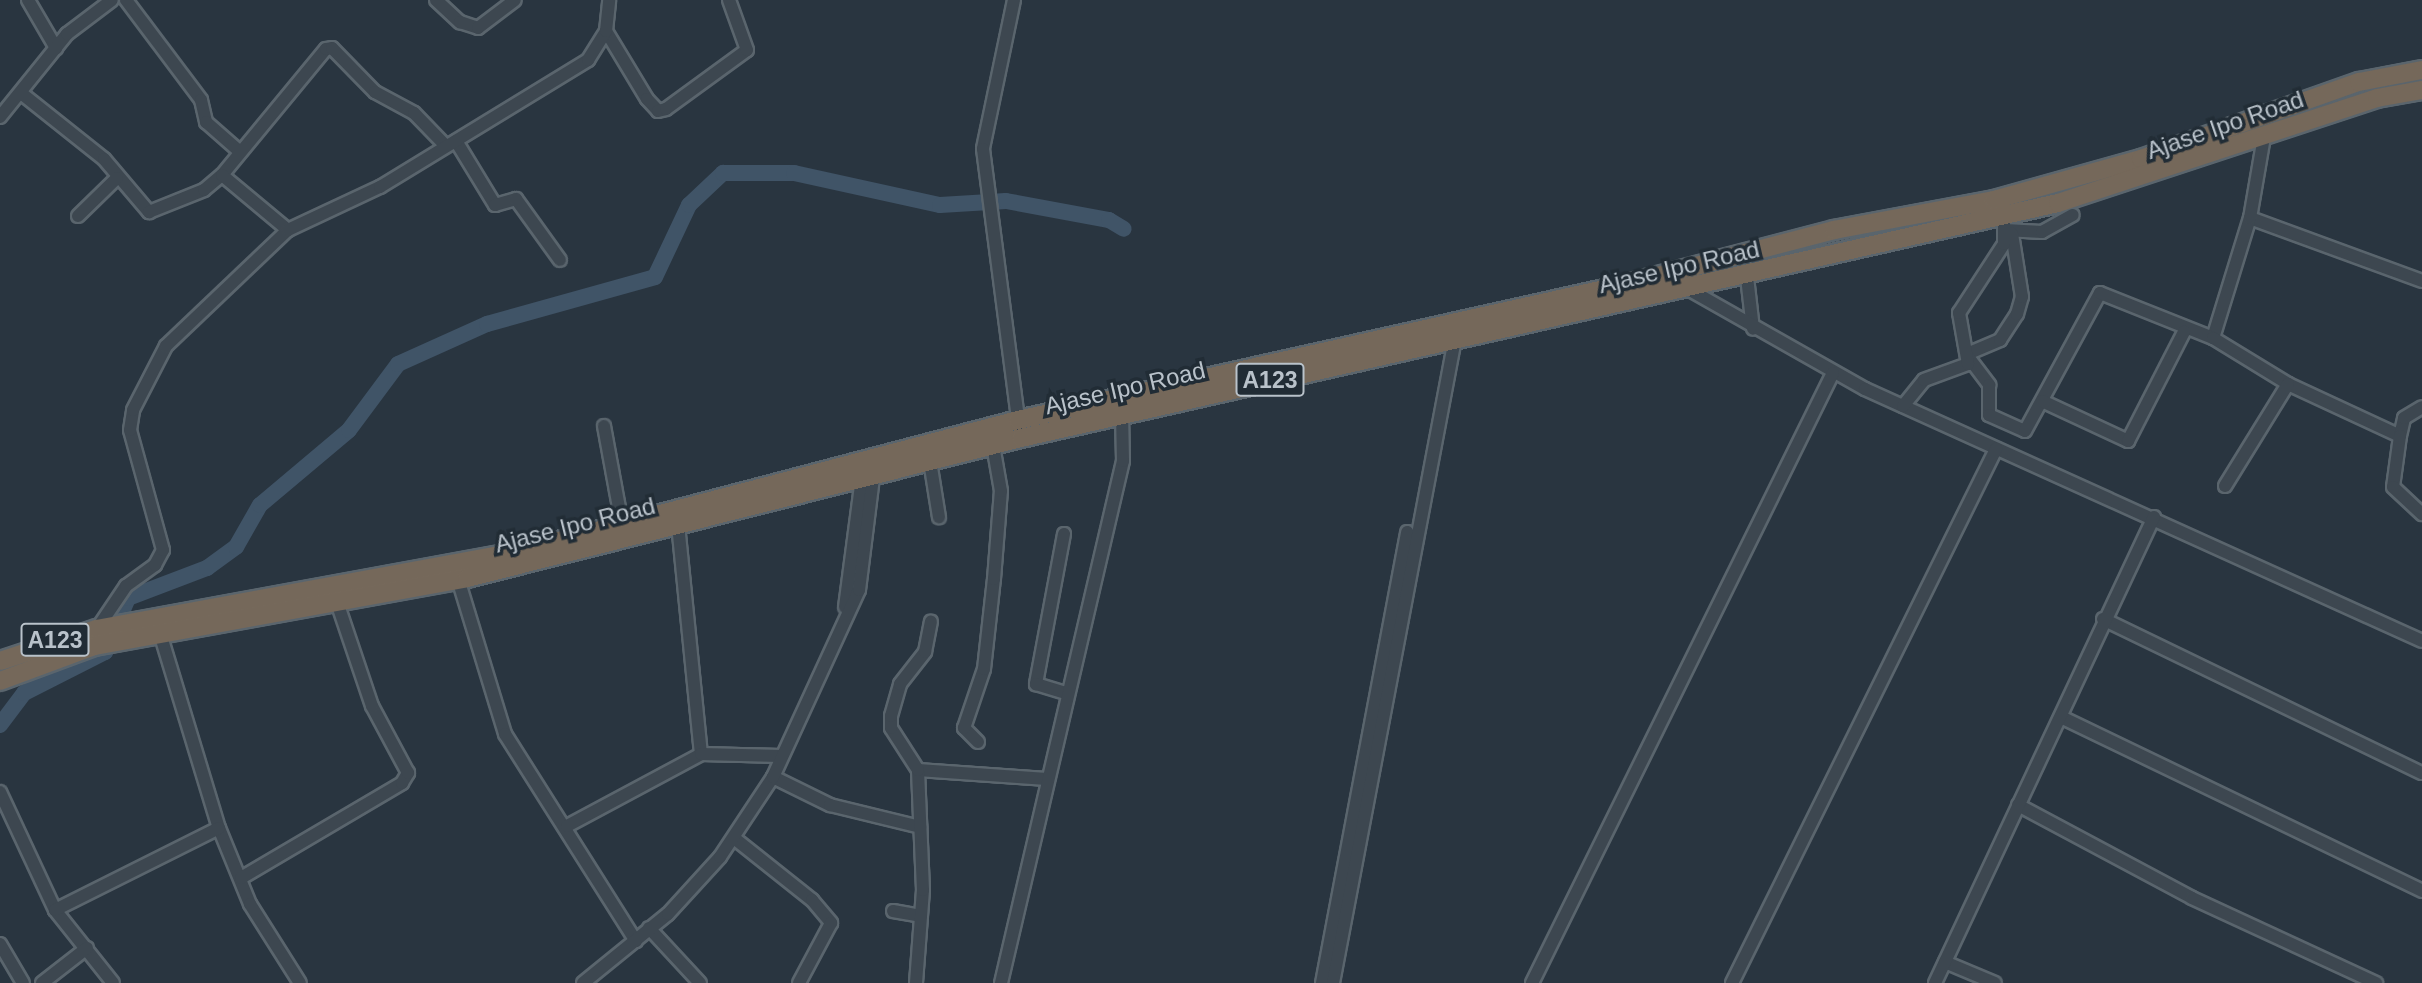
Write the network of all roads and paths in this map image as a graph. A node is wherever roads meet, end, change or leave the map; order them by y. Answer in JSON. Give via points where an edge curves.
{"nodes":[{"id":1,"x":28,"y":0,"type":"edge"},
{"id":2,"x":112,"y":0,"type":"edge"},
{"id":3,"x":126,"y":0,"type":"edge"},
{"id":4,"x":436,"y":0,"type":"edge"},
{"id":5,"x":515,"y":0,"type":"edge"},
{"id":6,"x":609,"y":0,"type":"edge"},
{"id":7,"x":729,"y":0,"type":"edge"},
{"id":8,"x":1014,"y":0,"type":"edge"},
{"id":9,"x":606,"y":31,"type":"junction"},
{"id":10,"x":55,"y":48,"type":"junction"},
{"id":11,"x":2422,"y":70,"type":"edge"},
{"id":12,"x":2422,"y":90,"type":"edge"},
{"id":13,"x":21,"y":93,"type":"junction"},
{"id":14,"x":0,"y":117,"type":"edge"},
{"id":15,"x":2264,"y":137,"type":"junction"},
{"id":16,"x":450,"y":143,"type":"junction"},
{"id":17,"x":239,"y":151,"type":"junction"},
{"id":18,"x":2115,"y":167,"type":"junction"},
{"id":19,"x":222,"y":175,"type":"junction"},
{"id":20,"x":117,"y":178,"type":"junction"},
{"id":21,"x":2121,"y":186,"type":"junction"},
{"id":22,"x":2073,"y":215,"type":"dead end"},
{"id":23,"x":78,"y":216,"type":"dead end"},
{"id":24,"x":2250,"y":218,"type":"junction"},
{"id":25,"x":2007,"y":226,"type":"junction"},
{"id":26,"x":288,"y":230,"type":"junction"},
{"id":27,"x":559,"y":260,"type":"dead end"},
{"id":28,"x":1747,"y":277,"type":"junction"},
{"id":29,"x":2422,"y":281,"type":"edge"},
{"id":30,"x":1690,"y":290,"type":"junction"},
{"id":31,"x":1753,"y":329,"type":"junction"},
{"id":32,"x":2184,"y":332,"type":"junction"},
{"id":33,"x":2213,"y":338,"type":"junction"},
{"id":34,"x":1455,"y":339,"type":"junction"},
{"id":35,"x":1432,"y":344,"type":"junction"},
{"id":36,"x":1968,"y":356,"type":"junction"},
{"id":37,"x":1833,"y":373,"type":"junction"},
{"id":38,"x":2288,"y":384,"type":"junction"},
{"id":39,"x":2042,"y":401,"type":"junction"},
{"id":40,"x":1903,"y":406,"type":"junction"},
{"id":41,"x":2422,"y":407,"type":"edge"},
{"id":42,"x":1122,"y":414,"type":"junction"},
{"id":43,"x":604,"y":426,"type":"dead end"},
{"id":44,"x":1019,"y":429,"type":"junction"},
{"id":45,"x":2400,"y":436,"type":"junction"},
{"id":46,"x":993,"y":445,"type":"junction"},
{"id":47,"x":1996,"y":449,"type":"junction"},
{"id":48,"x":930,"y":461,"type":"junction"},
{"id":49,"x":869,"y":471,"type":"junction"},
{"id":50,"x":2225,"y":486,"type":"dead end"},
{"id":51,"x":2422,"y":514,"type":"edge"},
{"id":52,"x":939,"y":517,"type":"dead end"},
{"id":53,"x":2154,"y":517,"type":"junction"},
{"id":54,"x":622,"y":524,"type":"junction"},
{"id":55,"x":678,"y":524,"type":"junction"},
{"id":56,"x":1064,"y":534,"type":"dead end"},
{"id":57,"x":458,"y":579,"type":"junction"},
{"id":58,"x":379,"y":585,"type":"junction"},
{"id":59,"x":337,"y":599,"type":"junction"},
{"id":60,"x":2103,"y":619,"type":"junction"},
{"id":61,"x":931,"y":622,"type":"dead end"},
{"id":62,"x":160,"y":632,"type":"junction"},
{"id":63,"x":103,"y":636,"type":"junction"},
{"id":64,"x":2422,"y":641,"type":"edge"},
{"id":65,"x":0,"y":662,"type":"edge"},
{"id":66,"x":0,"y":681,"type":"edge"},
{"id":67,"x":1066,"y":693,"type":"junction"},
{"id":68,"x":2063,"y":718,"type":"junction"},
{"id":69,"x":978,"y":742,"type":"dead end"},
{"id":70,"x":701,"y":754,"type":"junction"},
{"id":71,"x":781,"y":755,"type":"junction"},
{"id":72,"x":918,"y":770,"type":"junction"},
{"id":73,"x":2422,"y":773,"type":"edge"},
{"id":74,"x":773,"y":777,"type":"junction"},
{"id":75,"x":1047,"y":779,"type":"junction"},
{"id":76,"x":0,"y":792,"type":"edge"},
{"id":77,"x":2018,"y":805,"type":"junction"},
{"id":78,"x":566,"y":826,"type":"junction"},
{"id":79,"x":920,"y":827,"type":"junction"},
{"id":80,"x":219,"y":828,"type":"junction"},
{"id":81,"x":734,"y":838,"type":"junction"},
{"id":82,"x":241,"y":878,"type":"junction"},
{"id":83,"x":2422,"y":891,"type":"edge"},
{"id":84,"x":55,"y":910,"type":"junction"},
{"id":85,"x":893,"y":911,"type":"dead end"},
{"id":86,"x":921,"y":916,"type":"junction"},
{"id":87,"x":649,"y":928,"type":"junction"},
{"id":88,"x":636,"y":941,"type":"junction"},
{"id":89,"x":0,"y":944,"type":"edge"},
{"id":90,"x":87,"y":948,"type":"junction"},
{"id":91,"x":1945,"y":962,"type":"junction"},
{"id":92,"x":585,"y":982,"type":"edge"},
{"id":93,"x":23,"y":983,"type":"edge"},
{"id":94,"x":43,"y":983,"type":"edge"},
{"id":95,"x":113,"y":983,"type":"edge"},
{"id":96,"x":300,"y":983,"type":"edge"},
{"id":97,"x":700,"y":983,"type":"edge"},
{"id":98,"x":799,"y":983,"type":"edge"},
{"id":99,"x":916,"y":983,"type":"edge"},
{"id":100,"x":1001,"y":983,"type":"edge"},
{"id":101,"x":1322,"y":983,"type":"edge"},
{"id":102,"x":1333,"y":983,"type":"edge"},
{"id":103,"x":1532,"y":983,"type":"edge"},
{"id":104,"x":1732,"y":983,"type":"edge"},
{"id":105,"x":1935,"y":983,"type":"edge"},
{"id":106,"x":1995,"y":983,"type":"edge"},
{"id":107,"x":2376,"y":983,"type":"edge"}],
"edges":[{"from":1,"to":10,"type":"street"},
{"from":2,"to":10,"type":"street"},
{"from":3,"to":17,"type":"street","via":[[201,100],[206,122]]},
{"from":4,"to":5,"type":"street","via":[[460,22],[478,28]]},
{"from":6,"to":9,"type":"street"},
{"from":7,"to":9,"type":"street","via":[[747,50],[666,109],[658,111],[646,99]]},
{"from":8,"to":44,"type":"street","via":[[983,149]]},
{"from":9,"to":16,"type":"street","via":[[588,60]]},
{"from":10,"to":13,"type":"street"},
{"from":11,"to":18,"type":"highway","name":"Ajase Ipo Road","number":"A123","via":[[2358,82]]},
{"from":12,"to":15,"type":"highway","name":"Ajase Ipo Road","number":"A123"},
{"from":13,"to":14,"type":"street"},
{"from":13,"to":20,"type":"street","via":[[104,159]]},
{"from":15,"to":21,"type":"highway","name":"Ajase Ipo Road","number":"A123"},
{"from":15,"to":24,"type":"street"},
{"from":16,"to":17,"type":"street","via":[[414,113],[375,92],[332,48]]},
{"from":16,"to":26,"type":"street","via":[[380,187]]},
{"from":16,"to":27,"type":"street","via":[[495,205],[516,199]]},
{"from":17,"to":19,"type":"street"},
{"from":18,"to":21,"type":"highway"},
{"from":18,"to":44,"type":"highway","name":"Ajase Ipo Road","number":"A123","via":[[1994,200],[1834,230],[1627,285]]},
{"from":19,"to":20,"type":"street","via":[[204,190],[149,212]]},
{"from":19,"to":26,"type":"street"},
{"from":20,"to":23,"type":"street"},
{"from":21,"to":25,"type":"highway","name":"Ajase Ipo Road","number":"A123"},
{"from":22,"to":25,"type":"street","via":[[2042,232]]},
{"from":24,"to":29,"type":"street"},
{"from":24,"to":33,"type":"street"},
{"from":25,"to":28,"type":"highway","name":"Ajase Ipo Road","number":"A123"},
{"from":25,"to":36,"type":"street","via":[[2000,253],[1959,313]]},
{"from":25,"to":36,"type":"street","via":[[2022,297],[2017,314],[2000,340]]},
{"from":26,"to":63,"type":"street","via":[[166,346],[133,410],[132,448],[163,550],[155,565],[126,586]]},
{"from":28,"to":30,"type":"highway","name":"Ajase Ipo Road","number":"A123"},
{"from":28,"to":31,"type":"street"},
{"from":30,"to":31,"type":"street"},
{"from":30,"to":34,"type":"highway","name":"Ajase Ipo Road","number":"A123"},
{"from":31,"to":37,"type":"street"},
{"from":32,"to":33,"type":"street"},
{"from":32,"to":39,"type":"street","via":[[2128,441]]},
{"from":32,"to":39,"type":"street","via":[[2095,293]]},
{"from":33,"to":38,"type":"street"},
{"from":34,"to":35,"type":"highway","name":"Ajase Ipo Road","number":"A123"},
{"from":34,"to":102,"type":"street"},
{"from":35,"to":42,"type":"highway","name":"Ajase Ipo Road","number":"A123"},
{"from":35,"to":101,"type":"street","via":[[1438,380]]},
{"from":36,"to":39,"type":"street","via":[[1989,385],[1989,415],[2025,431]]},
{"from":36,"to":40,"type":"street","via":[[1965,368],[1924,380]]},
{"from":37,"to":40,"type":"street"},
{"from":37,"to":103,"type":"street"},
{"from":38,"to":45,"type":"street"},
{"from":38,"to":50,"type":"street"},
{"from":40,"to":47,"type":"street"},
{"from":41,"to":45,"type":"street","via":[[2404,418]]},
{"from":42,"to":44,"type":"highway","name":"Ajase Ipo Road","number":"A123"},
{"from":42,"to":67,"type":"street","via":[[1123,461]]},
{"from":43,"to":54,"type":"street"},
{"from":44,"to":46,"type":"highway","name":"Ajase Ipo Road","number":"A123"},
{"from":44,"to":49,"type":"highway","name":"Ajase Ipo Road","number":"A123"},
{"from":45,"to":51,"type":"street","via":[[2393,486]]},
{"from":46,"to":48,"type":"highway","name":"Ajase Ipo Road","number":"A123"},
{"from":46,"to":69,"type":"street","via":[[1001,491],[995,579],[984,668],[964,728]]},
{"from":47,"to":53,"type":"street"},
{"from":47,"to":104,"type":"street"},
{"from":48,"to":49,"type":"highway","name":"Ajase Ipo Road","number":"A123"},
{"from":48,"to":52,"type":"street"},
{"from":49,"to":54,"type":"highway","name":"Ajase Ipo Road","number":"A123"},
{"from":49,"to":55,"type":"highway","name":"Ajase Ipo Road","number":"A123"},
{"from":49,"to":71,"type":"street","via":[[856,562],[831,651]]},
{"from":53,"to":60,"type":"street"},
{"from":53,"to":64,"type":"street"},
{"from":54,"to":58,"type":"highway","name":"Ajase Ipo Road","number":"A123"},
{"from":55,"to":57,"type":"highway","name":"Ajase Ipo Road","number":"A123"},
{"from":55,"to":70,"type":"street"},
{"from":56,"to":67,"type":"street","via":[[1036,684]]},
{"from":57,"to":58,"type":"highway","name":"Ajase Ipo Road","number":"A123"},
{"from":57,"to":78,"type":"street","via":[[505,734]]},
{"from":58,"to":59,"type":"highway","name":"Ajase Ipo Road","number":"A123"},
{"from":58,"to":63,"type":"highway","name":"Ajase Ipo Road","number":"A123","via":[[135,622]]},
{"from":59,"to":62,"type":"highway","name":"Ajase Ipo Road","number":"A123"},
{"from":59,"to":82,"type":"street","via":[[372,706],[408,773],[402,783]]},
{"from":60,"to":68,"type":"street"},
{"from":60,"to":73,"type":"street"},
{"from":61,"to":72,"type":"street","via":[[925,652],[900,684],[891,716],[891,728]]},
{"from":62,"to":63,"type":"highway","name":"Ajase Ipo Road","number":"A123"},
{"from":62,"to":80,"type":"street"},
{"from":63,"to":65,"type":"highway","name":"Ajase Ipo Road","number":"A123"},
{"from":63,"to":66,"type":"highway","name":"Ajase Ipo Road","number":"A123"},
{"from":67,"to":75,"type":"street"},
{"from":68,"to":77,"type":"street"},
{"from":68,"to":83,"type":"street"},
{"from":70,"to":71,"type":"street"},
{"from":70,"to":78,"type":"street"},
{"from":71,"to":74,"type":"street"},
{"from":72,"to":75,"type":"street"},
{"from":72,"to":79,"type":"street"},
{"from":74,"to":79,"type":"street","via":[[830,805]]},
{"from":74,"to":81,"type":"street"},
{"from":75,"to":100,"type":"street"},
{"from":76,"to":84,"type":"street"},
{"from":77,"to":91,"type":"street"},
{"from":77,"to":107,"type":"street","via":[[2192,898]]},
{"from":78,"to":88,"type":"street","via":[[615,916]]},
{"from":79,"to":86,"type":"street"},
{"from":80,"to":82,"type":"street"},
{"from":80,"to":84,"type":"street"},
{"from":81,"to":87,"type":"street"},
{"from":81,"to":98,"type":"street","via":[[812,900],[831,923]]},
{"from":82,"to":96,"type":"street"},
{"from":84,"to":90,"type":"street"},
{"from":85,"to":86,"type":"street"},
{"from":86,"to":99,"type":"street"},
{"from":87,"to":88,"type":"street"},
{"from":87,"to":97,"type":"street"},
{"from":88,"to":92,"type":"street"},
{"from":89,"to":93,"type":"street"},
{"from":90,"to":94,"type":"street"},
{"from":90,"to":95,"type":"street"},
{"from":91,"to":105,"type":"street"},
{"from":91,"to":106,"type":"street"}]}
